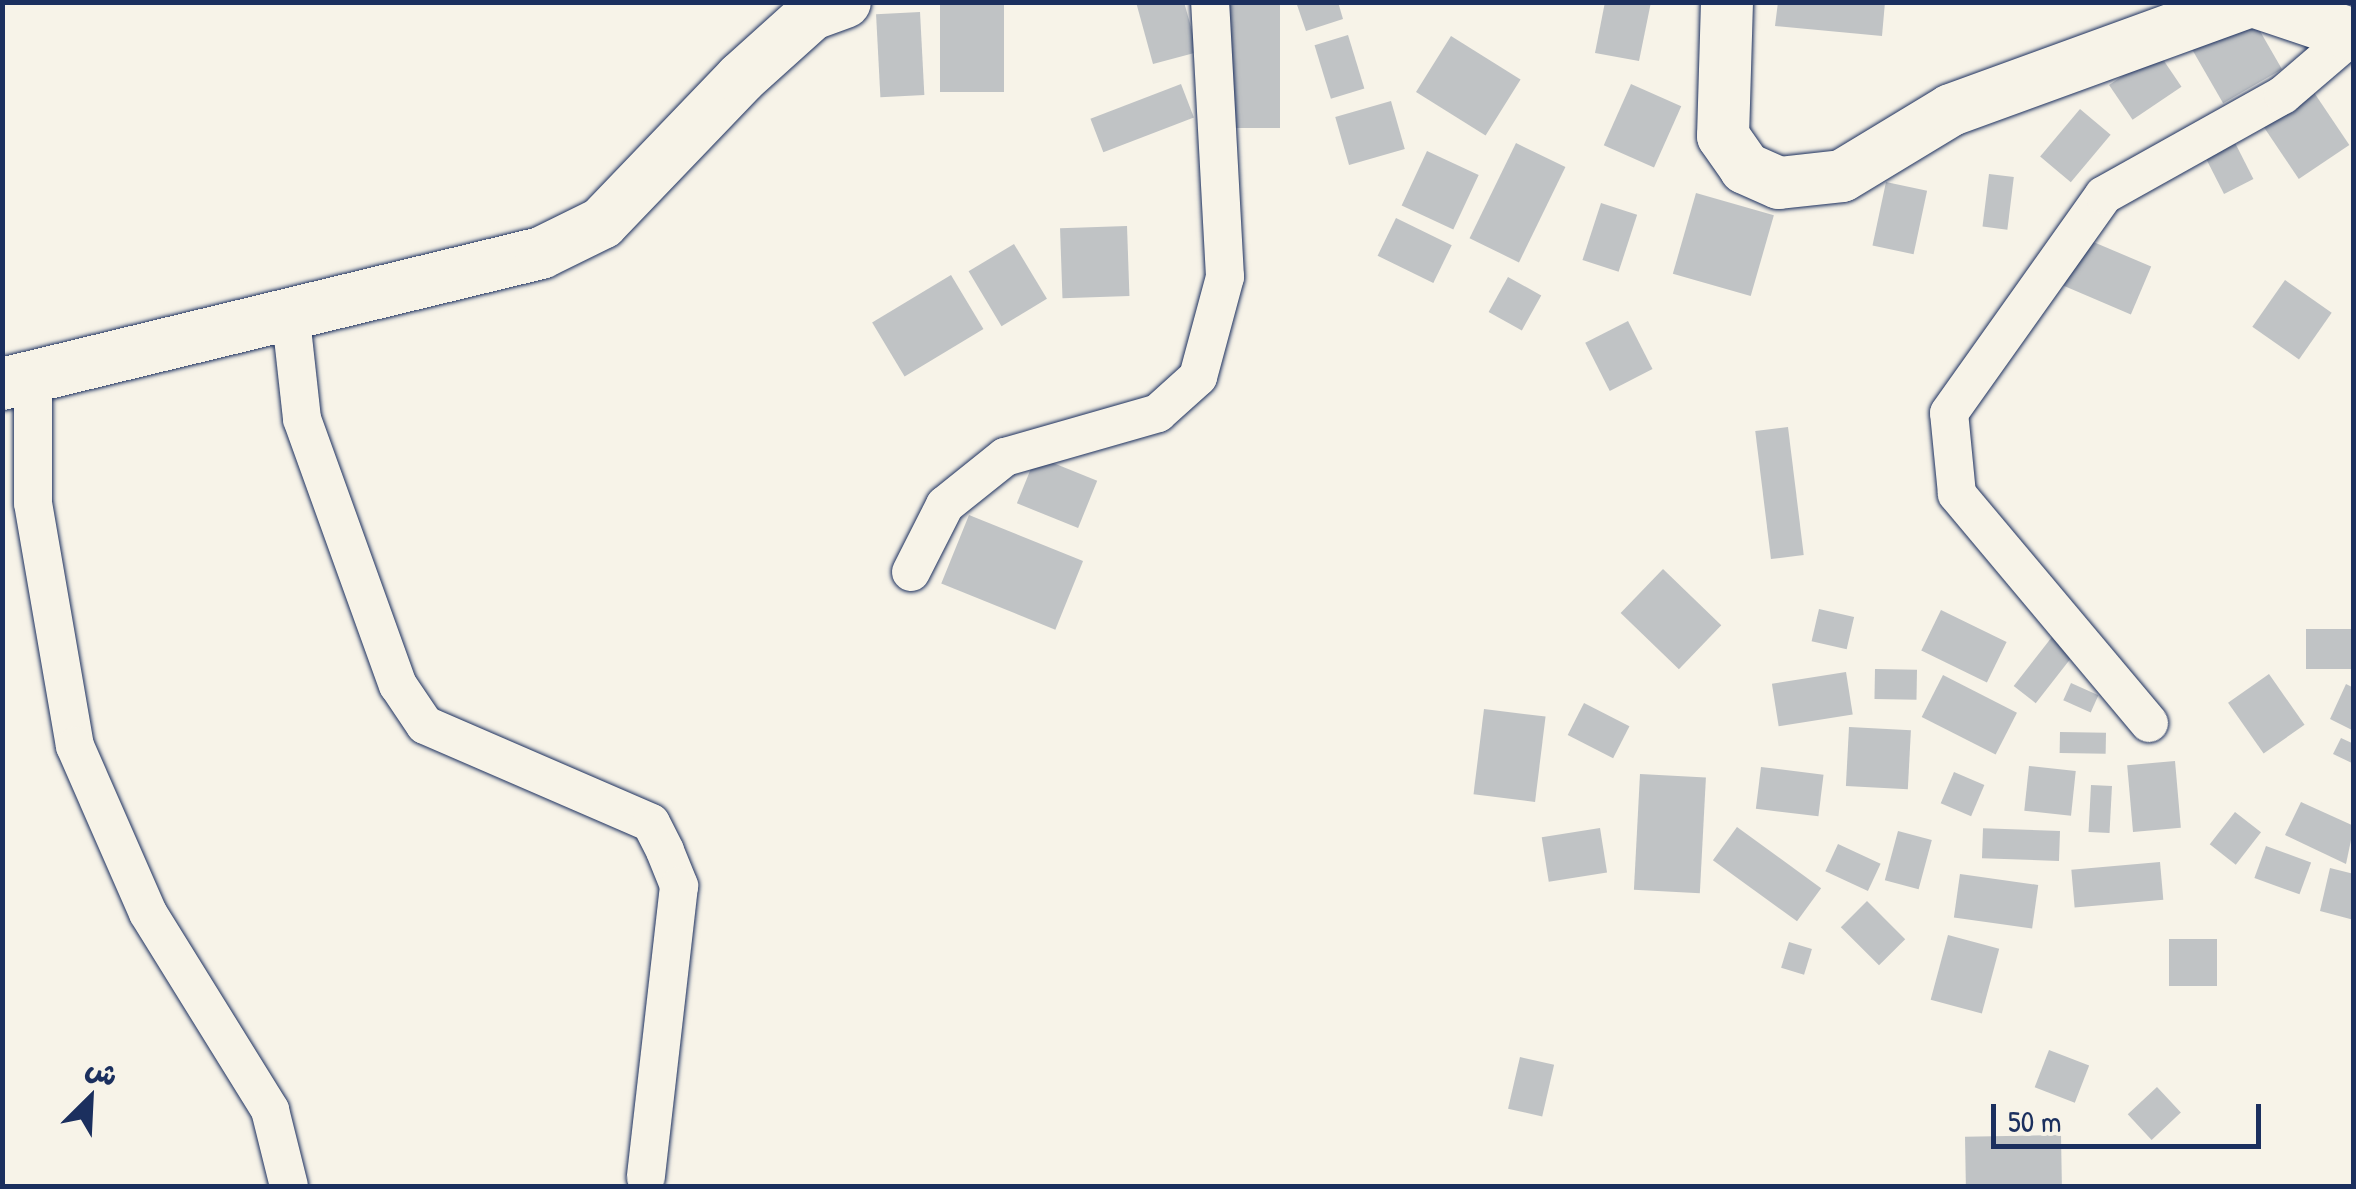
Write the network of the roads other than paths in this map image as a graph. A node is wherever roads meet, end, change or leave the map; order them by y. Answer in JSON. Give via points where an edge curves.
{"nodes":[{"id":1,"x":844,"y":2,"type":"edge"},
{"id":2,"x":1210,"y":2,"type":"edge"},
{"id":3,"x":1727,"y":2,"type":"edge"},
{"id":4,"x":2247,"y":2,"type":"edge"},
{"id":5,"x":2256,"y":2,"type":"edge"},
{"id":6,"x":2353,"y":34,"type":"edge"},
{"id":7,"x":290,"y":310,"type":"junction"},
{"id":8,"x":18,"y":379,"type":"edge"},
{"id":9,"x":911,"y":572,"type":"dead end"},
{"id":10,"x":2149,"y":723,"type":"dead end"},
{"id":11,"x":646,"y":1177,"type":"dead end"},
{"id":12,"x":289,"y":1186,"type":"edge"}],
"edges":[{"from":1,"to":7,"type":"street","via":[[812,14],[602,223],[541,253]]},
{"from":2,"to":9,"type":"street","via":[[1225,277],[1198,377],[1158,414],[1005,457],[945,505]]},
{"from":3,"to":4,"type":"street","via":[[1723,136],[1746,168],[1779,183],[1842,176],[1951,110]]},
{"from":5,"to":6,"type":"street"},
{"from":6,"to":10,"type":"street","via":[[2283,96],[2104,195],[1949,413],[1957,494]]},
{"from":7,"to":8,"type":"street"},
{"from":7,"to":11,"type":"street","via":[[302,418],[398,685],[424,725],[651,823],[665,851],[679,886]]},
{"from":8,"to":12,"type":"street","via":[[75,746],[148,913],[270,1110]]}]}
